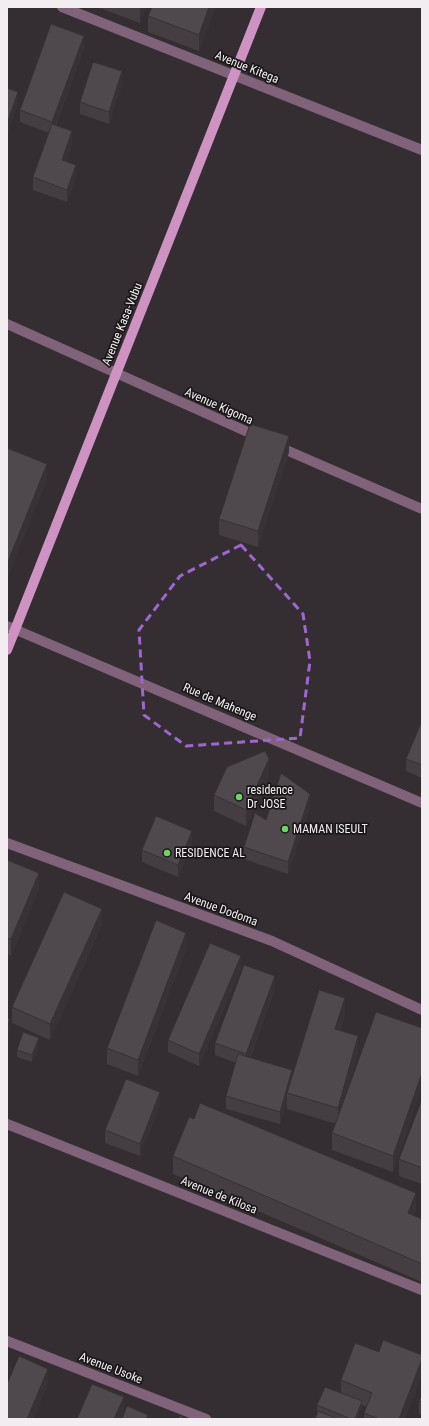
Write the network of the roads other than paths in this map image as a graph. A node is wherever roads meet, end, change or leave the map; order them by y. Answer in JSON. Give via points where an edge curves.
{"nodes":[{"id":1,"x":62,"y":7,"type":"edge"},
{"id":2,"x":261,"y":7,"type":"edge"},
{"id":3,"x":234,"y":76,"type":"junction"},
{"id":4,"x":422,"y":150,"type":"edge"},
{"id":5,"x":7,"y":324,"type":"edge"},
{"id":6,"x":116,"y":374,"type":"junction"},
{"id":7,"x":422,"y":509,"type":"edge"},
{"id":8,"x":11,"y":627,"type":"edge"},
{"id":9,"x":7,"y":650,"type":"edge"},
{"id":10,"x":422,"y":803,"type":"edge"},
{"id":11,"x":7,"y":843,"type":"edge"},
{"id":12,"x":422,"y":1010,"type":"edge"},
{"id":13,"x":7,"y":1124,"type":"edge"},
{"id":14,"x":422,"y":1290,"type":"edge"},
{"id":15,"x":7,"y":1341,"type":"edge"},
{"id":16,"x":206,"y":1419,"type":"edge"}],
"edges":[{"from":1,"to":3,"type":"street","name":"Avenue Kitega"},
{"from":2,"to":3,"type":"main road","name":"Avenue Kasa-Vubu"},
{"from":3,"to":4,"type":"street","name":"Avenue Kitega"},
{"from":3,"to":6,"type":"main road","name":"Avenue Kasa-Vubu"},
{"from":5,"to":6,"type":"street","name":"Avenue Kigoma"},
{"from":6,"to":7,"type":"street","name":"Avenue Kigoma"},
{"from":6,"to":8,"type":"main road","name":"Avenue Kasa-Vubu"},
{"from":8,"to":9,"type":"main road","name":"Avenue Kasa-Vubu"},
{"from":8,"to":10,"type":"street","name":"Rue de Mahenge"},
{"from":11,"to":12,"type":"street","name":"Avenue Dodoma","via":[[272,941]]},
{"from":13,"to":14,"type":"street","name":"Avenue de Kilosa"},
{"from":15,"to":16,"type":"street","name":"Avenue Usoke"}]}
